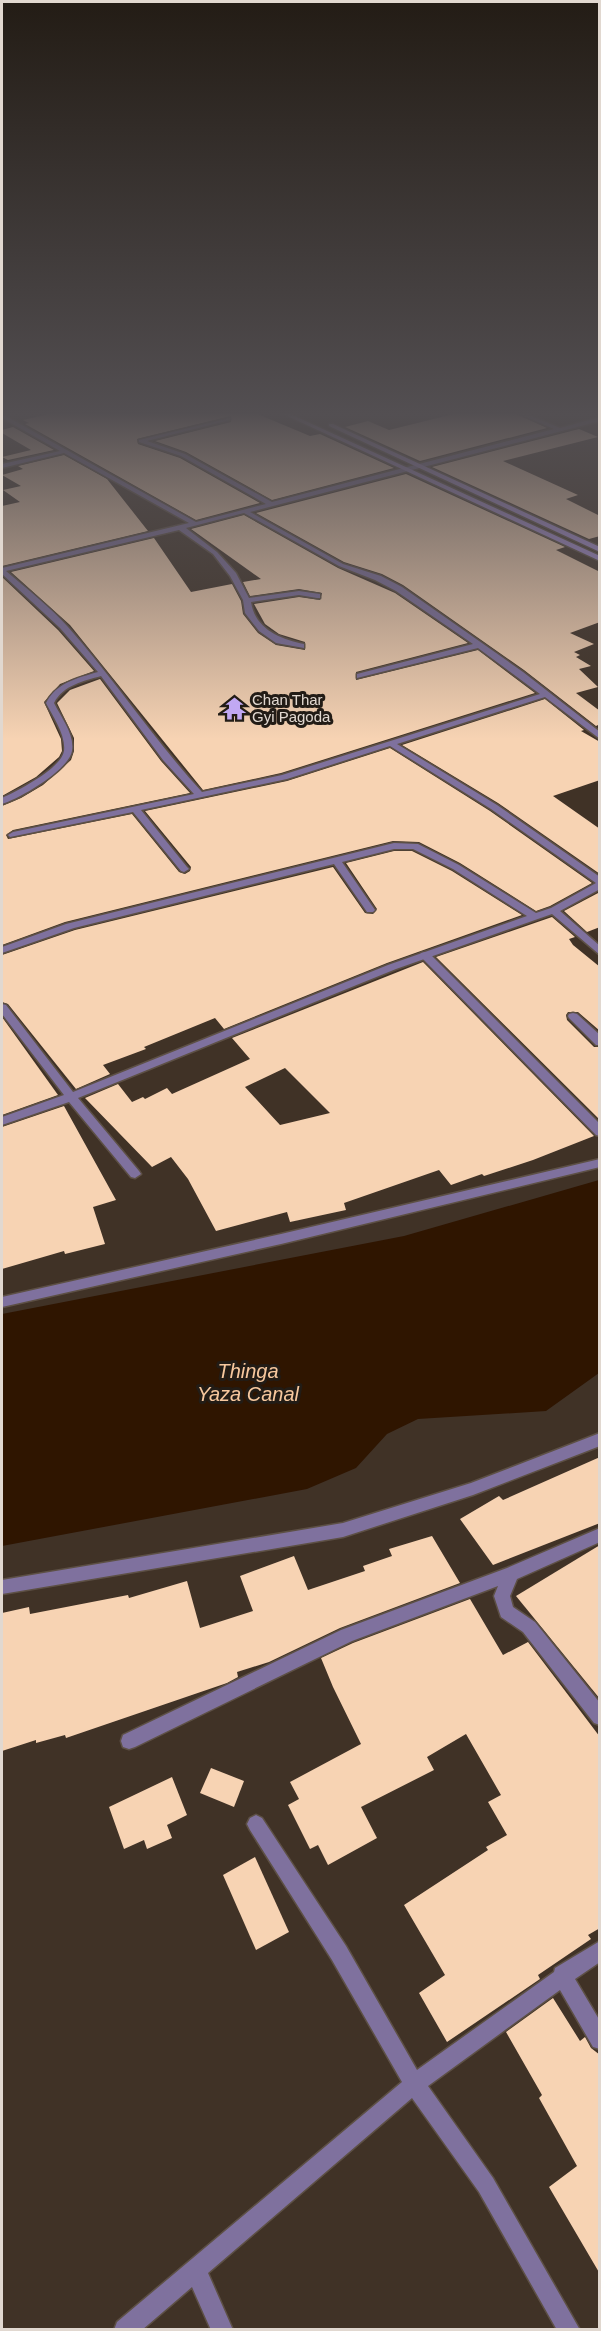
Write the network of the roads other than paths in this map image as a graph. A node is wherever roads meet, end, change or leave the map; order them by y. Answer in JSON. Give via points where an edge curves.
{"nodes":[{"id":1,"x":191,"y":522,"type":"edge"},
{"id":2,"x":203,"y":522,"type":"edge"},
{"id":3,"x":263,"y":522,"type":"edge"},
{"id":4,"x":519,"y":522,"type":"edge"},
{"id":5,"x":540,"y":522,"type":"edge"},
{"id":6,"x":195,"y":524,"type":"junction"},
{"id":7,"x":180,"y":527,"type":"junction"},
{"id":8,"x":600,"y":550,"type":"edge"},
{"id":9,"x":600,"y":559,"type":"edge"},
{"id":10,"x":2,"y":570,"type":"edge"},
{"id":11,"x":317,"y":596,"type":"dead end"},
{"id":12,"x":246,"y":600,"type":"junction"},
{"id":13,"x":480,"y":645,"type":"junction"},
{"id":14,"x":301,"y":646,"type":"dead end"},
{"id":15,"x":103,"y":673,"type":"junction"},
{"id":16,"x":360,"y":676,"type":"dead end"},
{"id":17,"x":547,"y":694,"type":"junction"},
{"id":18,"x":600,"y":737,"type":"edge"},
{"id":19,"x":390,"y":743,"type":"junction"},
{"id":20,"x":201,"y":795,"type":"junction"},
{"id":21,"x":2,"y":801,"type":"edge"},
{"id":22,"x":134,"y":808,"type":"junction"},
{"id":23,"x":13,"y":835,"type":"dead end"},
{"id":24,"x":336,"y":860,"type":"junction"},
{"id":25,"x":184,"y":869,"type":"dead end"},
{"id":26,"x":600,"y":883,"type":"edge"},
{"id":27,"x":370,"y":910,"type":"dead end"},
{"id":28,"x":554,"y":910,"type":"junction"},
{"id":29,"x":536,"y":916,"type":"junction"},
{"id":30,"x":2,"y":950,"type":"edge"},
{"id":31,"x":600,"y":952,"type":"edge"},
{"id":32,"x":425,"y":955,"type":"junction"},
{"id":33,"x":2,"y":1007,"type":"edge"},
{"id":34,"x":573,"y":1016,"type":"dead end"},
{"id":35,"x":600,"y":1042,"type":"edge"},
{"id":36,"x":71,"y":1097,"type":"junction"},
{"id":37,"x":2,"y":1121,"type":"edge"},
{"id":38,"x":600,"y":1132,"type":"edge"},
{"id":39,"x":600,"y":1163,"type":"edge"},
{"id":40,"x":135,"y":1174,"type":"dead end"},
{"id":41,"x":2,"y":1302,"type":"edge"},
{"id":42,"x":600,"y":1439,"type":"edge"},
{"id":43,"x":600,"y":1535,"type":"edge"},
{"id":44,"x":511,"y":1574,"type":"junction"},
{"id":45,"x":2,"y":1587,"type":"edge"},
{"id":46,"x":600,"y":1717,"type":"edge"},
{"id":47,"x":129,"y":1741,"type":"dead end"},
{"id":48,"x":255,"y":1824,"type":"dead end"},
{"id":49,"x":600,"y":1950,"type":"edge"},
{"id":50,"x":562,"y":1975,"type":"junction"},
{"id":51,"x":600,"y":2040,"type":"edge"},
{"id":52,"x":414,"y":2084,"type":"junction"},
{"id":53,"x":195,"y":2268,"type":"junction"},
{"id":54,"x":124,"y":2330,"type":"edge"},
{"id":55,"x":222,"y":2330,"type":"edge"},
{"id":56,"x":569,"y":2330,"type":"edge"}],
"edges":[{"from":1,"to":6,"type":"street"},
{"from":2,"to":6,"type":"street"},
{"from":3,"to":13,"type":"street","via":[[341,565],[399,589]]},
{"from":4,"to":9,"type":"main road"},
{"from":5,"to":8,"type":"main road"},
{"from":6,"to":7,"type":"street"},
{"from":7,"to":10,"type":"street"},
{"from":7,"to":12,"type":"street","via":[[215,553]]},
{"from":10,"to":15,"type":"street","via":[[63,626]]},
{"from":11,"to":12,"type":"street","via":[[299,593]]},
{"from":12,"to":14,"type":"street","via":[[249,613],[262,629],[279,641]]},
{"from":13,"to":16,"type":"street"},
{"from":13,"to":17,"type":"street"},
{"from":15,"to":20,"type":"street","via":[[166,758]]},
{"from":15,"to":21,"type":"street","via":[[80,680],[52,698],[50,703],[67,738],[68,754],[63,763],[18,795]]},
{"from":17,"to":18,"type":"street"},
{"from":17,"to":19,"type":"street"},
{"from":19,"to":20,"type":"street","via":[[284,777]]},
{"from":19,"to":26,"type":"street","via":[[494,807]]},
{"from":20,"to":22,"type":"street"},
{"from":22,"to":23,"type":"street"},
{"from":22,"to":25,"type":"street"},
{"from":24,"to":27,"type":"street"},
{"from":24,"to":29,"type":"street","via":[[394,846],[415,846]]},
{"from":24,"to":30,"type":"street","via":[[70,926]]},
{"from":26,"to":28,"type":"street"},
{"from":28,"to":29,"type":"street"},
{"from":28,"to":31,"type":"street"},
{"from":29,"to":32,"type":"street"},
{"from":32,"to":36,"type":"street"},
{"from":32,"to":38,"type":"street"},
{"from":33,"to":36,"type":"street"},
{"from":34,"to":35,"type":"street"},
{"from":36,"to":37,"type":"street"},
{"from":36,"to":40,"type":"street"},
{"from":39,"to":41,"type":"street"},
{"from":42,"to":45,"type":"street","via":[[473,1489],[343,1530]]},
{"from":43,"to":44,"type":"street"},
{"from":44,"to":46,"type":"street","via":[[502,1596],[507,1612],[529,1627]]},
{"from":44,"to":47,"type":"street","via":[[347,1635]]},
{"from":48,"to":52,"type":"street","via":[[339,1953]]},
{"from":49,"to":50,"type":"street"},
{"from":50,"to":51,"type":"street"},
{"from":50,"to":52,"type":"street"},
{"from":52,"to":53,"type":"street"},
{"from":52,"to":56,"type":"street","via":[[486,2185]]},
{"from":53,"to":54,"type":"street"},
{"from":53,"to":55,"type":"street"}]}
